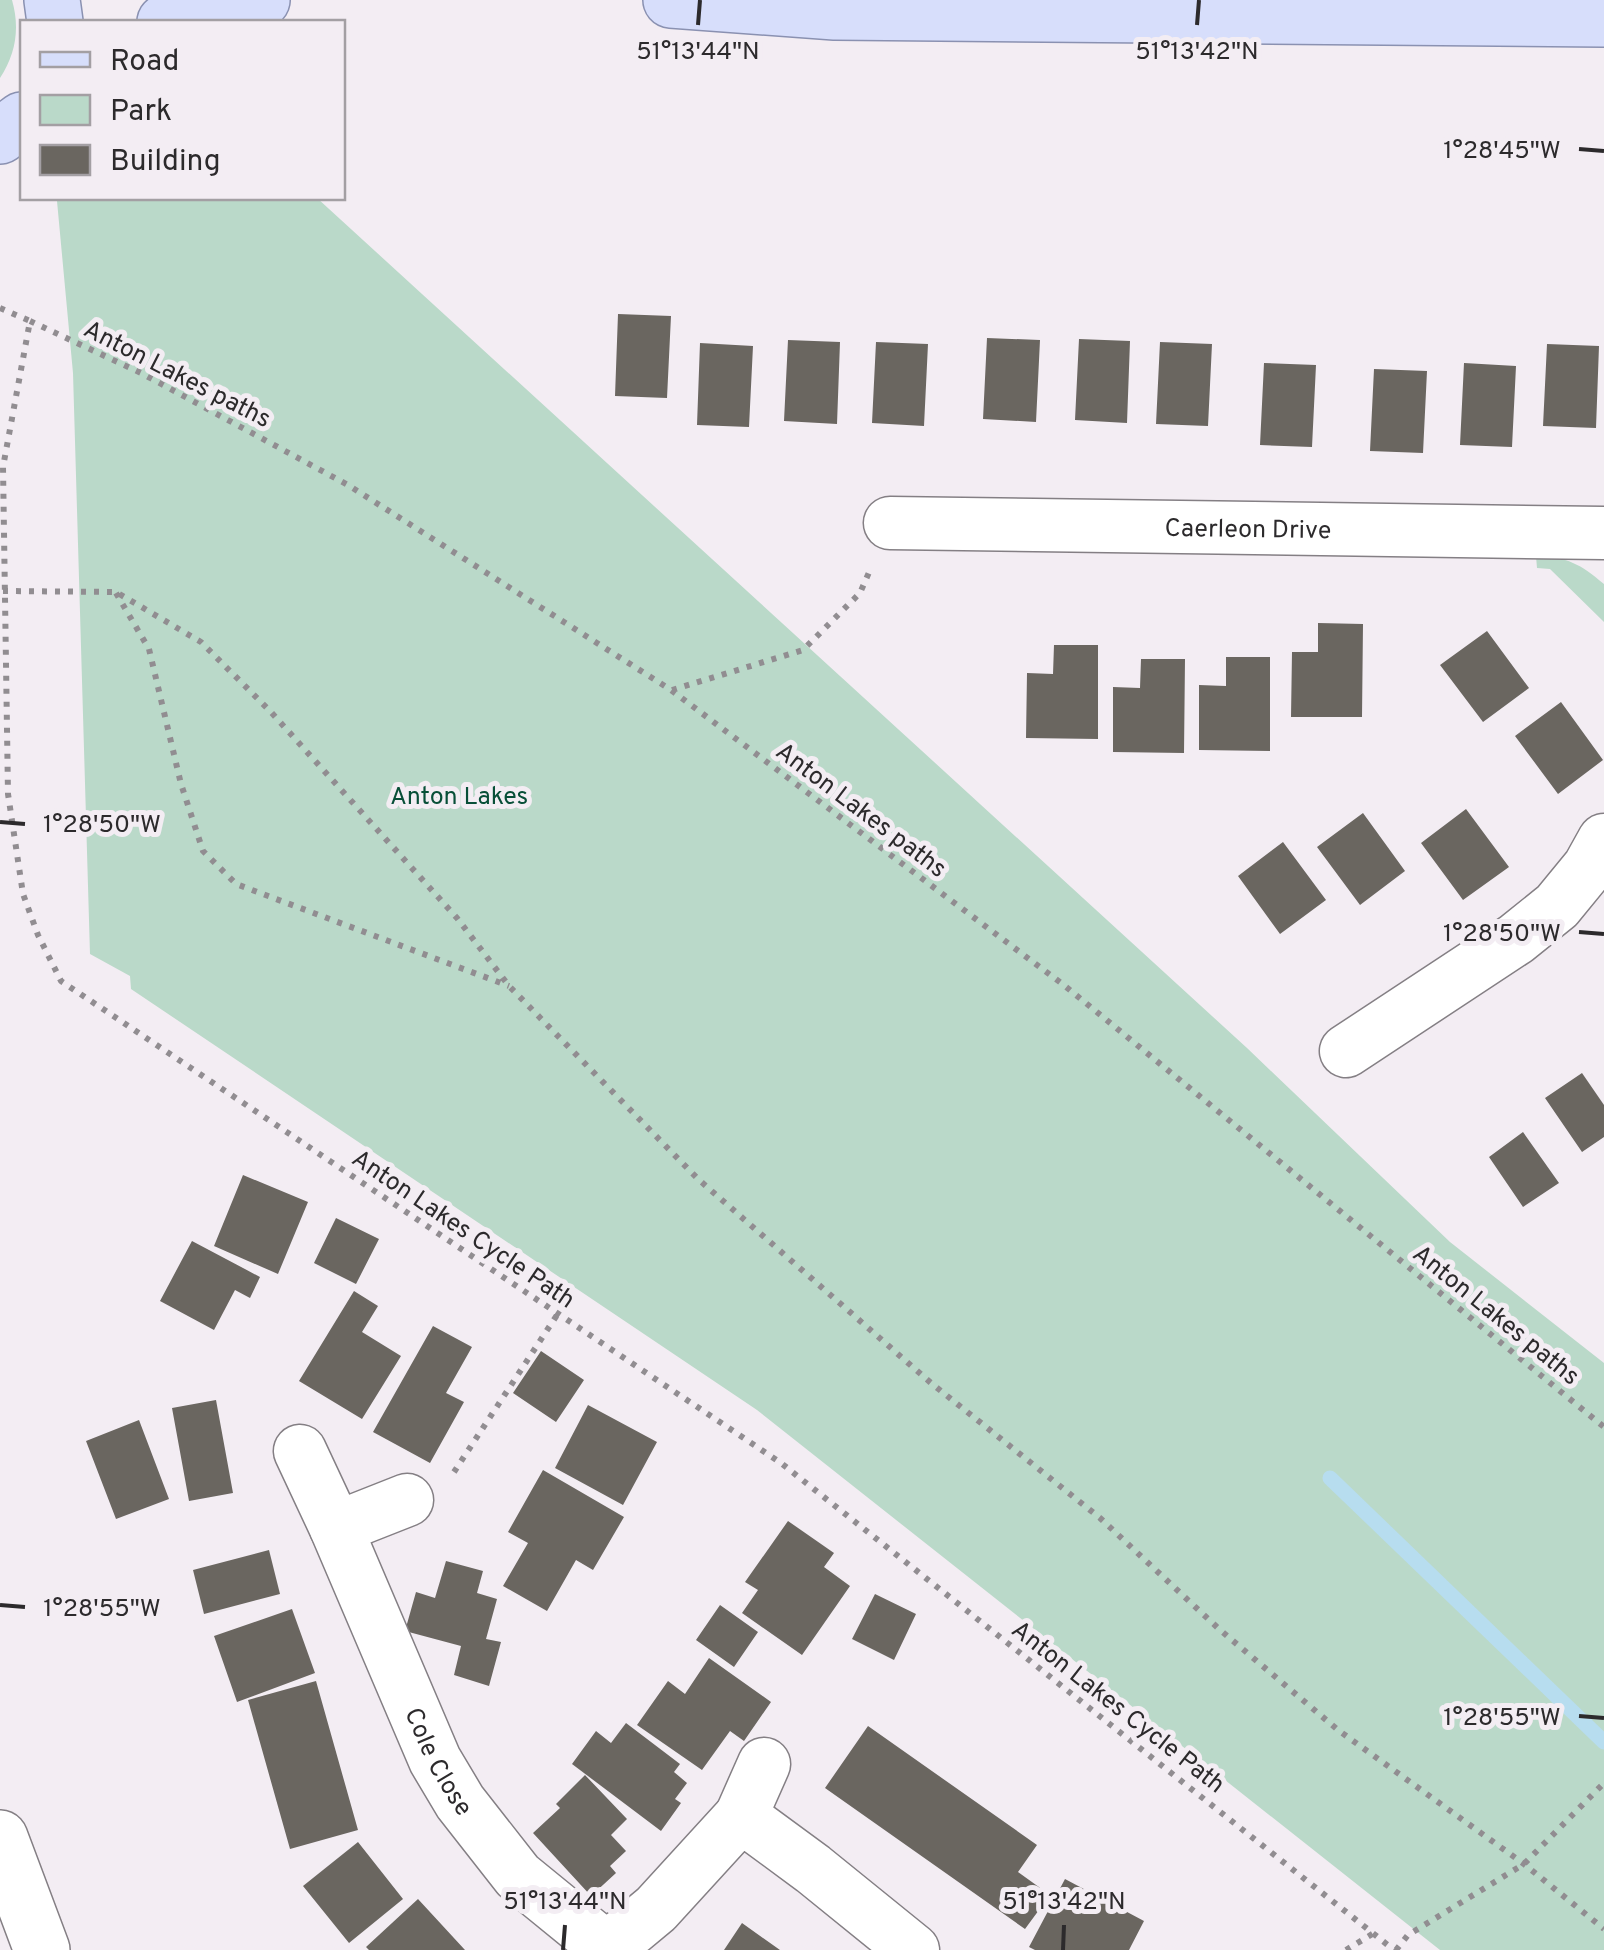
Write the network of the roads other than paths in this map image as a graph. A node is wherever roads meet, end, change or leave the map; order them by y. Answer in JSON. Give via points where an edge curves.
{"nodes":[{"id":1,"x":262,"y":0,"type":"edge"},
{"id":2,"x":671,"y":0,"type":"edge"},
{"id":3,"x":1604,"y":19,"type":"edge"},
{"id":4,"x":175,"y":20,"type":"edge"},
{"id":5,"x":890,"y":523,"type":"road end"},
{"id":6,"x":1604,"y":533,"type":"edge"},
{"id":7,"x":1604,"y":840,"type":"edge"},
{"id":8,"x":1346,"y":1051,"type":"dead end"},
{"id":9,"x":300,"y":1451,"type":"dead end"},
{"id":10,"x":407,"y":1500,"type":"road end"},
{"id":11,"x":336,"y":1528,"type":"junction"},
{"id":12,"x":764,"y":1764,"type":"dead end"},
{"id":13,"x":741,"y":1816,"type":"junction"},
{"id":14,"x":0,"y":1838,"type":"edge"},
{"id":15,"x":23,"y":1925,"type":"edge"},
{"id":16,"x":606,"y":1948,"type":"edge"},
{"id":17,"x":913,"y":1950,"type":"edge"}],
"edges":[{"from":1,"to":4,"type":"main road"},
{"from":2,"to":3,"type":"main road","via":[[834,12]]},
{"from":5,"to":6,"type":"street","name":"Caerleon Drive"},
{"from":7,"to":8,"type":"street","via":[[1557,906]]},
{"from":9,"to":11,"type":"street","name":"Cole Close"},
{"from":10,"to":11,"type":"street"},
{"from":11,"to":16,"type":"street","name":"Cole Close","via":[[435,1760],[460,1802],[518,1876]]},
{"from":12,"to":13,"type":"street","name":"Cole Close"},
{"from":13,"to":16,"type":"street","name":"Cole Close","via":[[656,1910]]},
{"from":13,"to":17,"type":"street"},
{"from":14,"to":15,"type":"street"}]}
